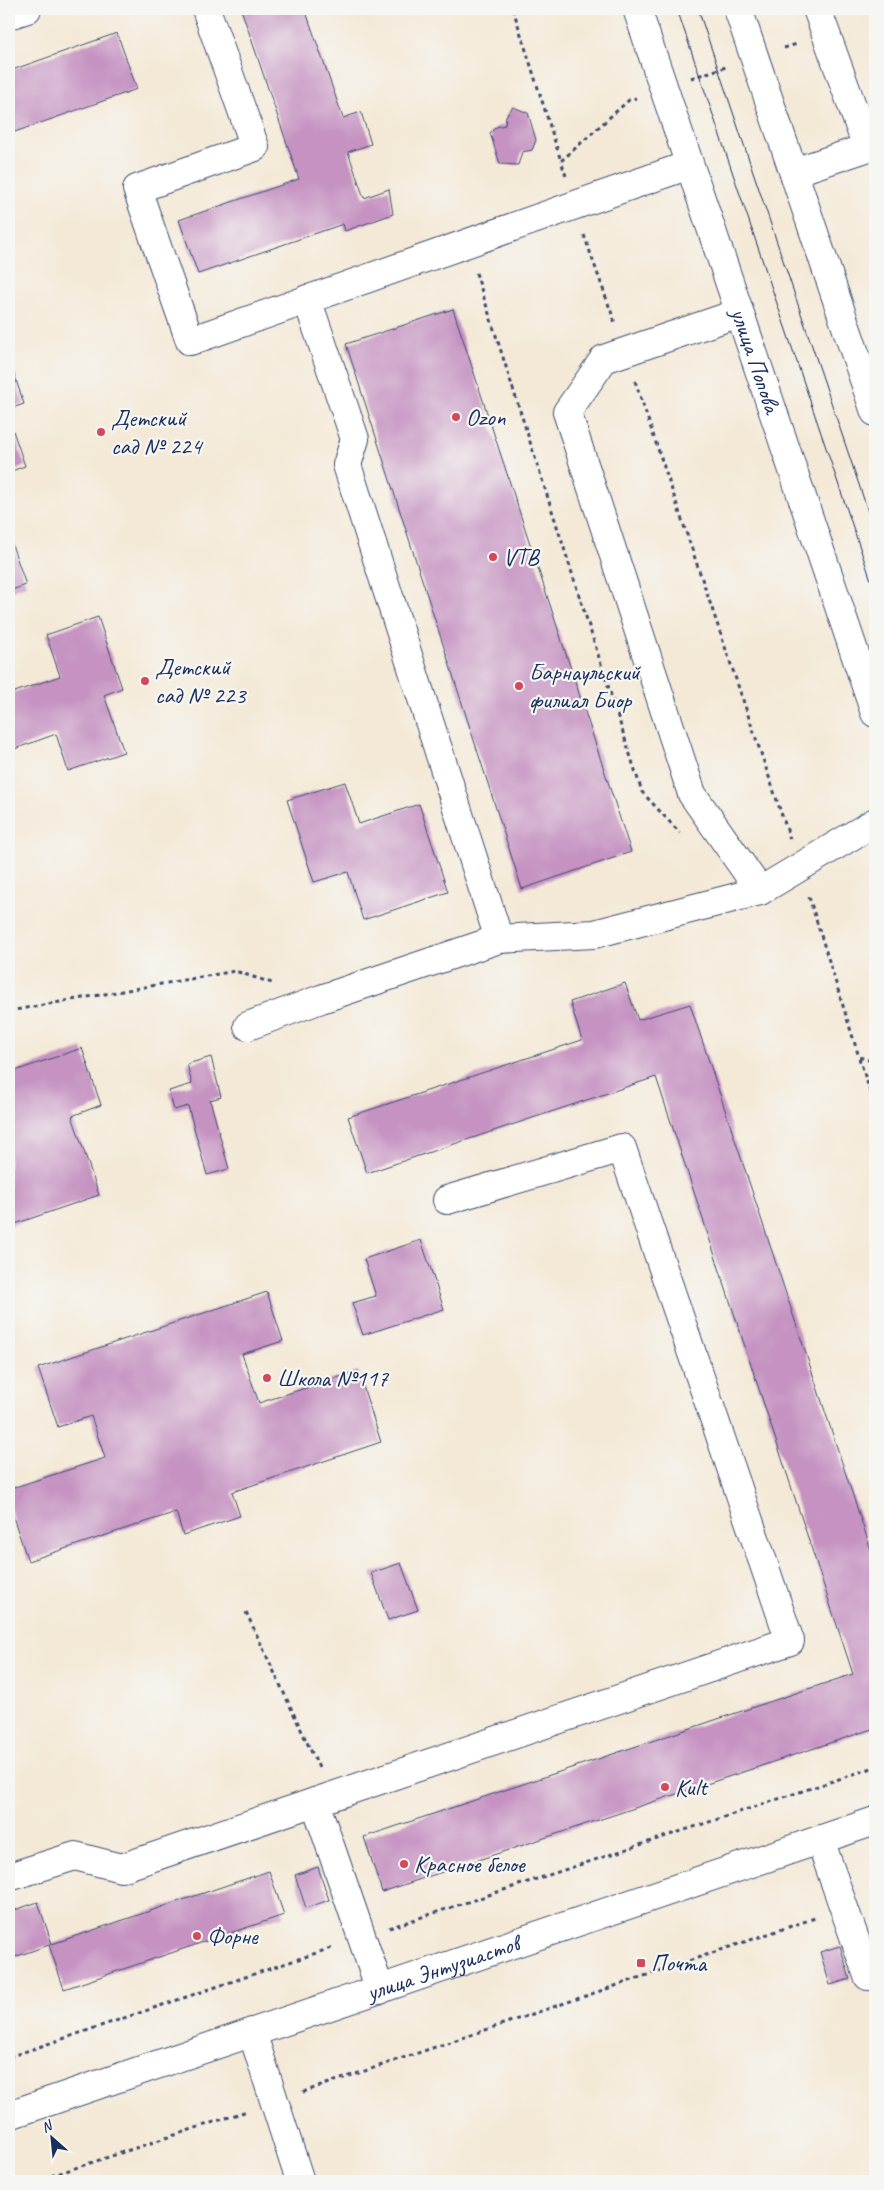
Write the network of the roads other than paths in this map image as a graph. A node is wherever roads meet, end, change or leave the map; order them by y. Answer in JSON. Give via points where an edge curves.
{"nodes":[{"id":1,"x":27,"y":9,"type":"edge"},
{"id":2,"x":206,"y":9,"type":"edge"},
{"id":3,"x":637,"y":9,"type":"edge"},
{"id":4,"x":738,"y":9,"type":"edge"},
{"id":5,"x":817,"y":9,"type":"edge"},
{"id":6,"x":9,"y":15,"type":"edge"},
{"id":7,"x":871,"y":146,"type":"edge"},
{"id":8,"x":689,"y":165,"type":"junction"},
{"id":9,"x":794,"y":172,"type":"junction"},
{"id":10,"x":307,"y":299,"type":"junction"},
{"id":11,"x":739,"y":313,"type":"junction"},
{"id":12,"x":875,"y":412,"type":"edge"},
{"id":13,"x":875,"y":713,"type":"edge"},
{"id":14,"x":875,"y":822,"type":"edge"},
{"id":15,"x":760,"y":891,"type":"junction"},
{"id":16,"x":499,"y":939,"type":"junction"},
{"id":17,"x":248,"y":1026,"type":"dead end"},
{"id":18,"x":447,"y":1200,"type":"dead end"},
{"id":19,"x":323,"y":1798,"type":"junction"},
{"id":20,"x":875,"y":1822,"type":"edge"},
{"id":21,"x":820,"y":1840,"type":"junction"},
{"id":22,"x":9,"y":1877,"type":"edge"},
{"id":23,"x":868,"y":1976,"type":"dead end"},
{"id":24,"x":380,"y":1990,"type":"junction"},
{"id":25,"x":252,"y":2032,"type":"junction"},
{"id":26,"x":9,"y":2115,"type":"edge"},
{"id":27,"x":300,"y":2181,"type":"edge"}],
"edges":[{"from":1,"to":6,"type":"main road"},
{"from":2,"to":10,"type":"main road","via":[[255,147],[137,190],[190,341]]},
{"from":3,"to":8,"type":"main road","name":"улица Попова"},
{"from":4,"to":9,"type":"main road"},
{"from":5,"to":7,"type":"main road"},
{"from":7,"to":9,"type":"main road"},
{"from":8,"to":10,"type":"main road"},
{"from":8,"to":11,"type":"main road","name":"улица Попова"},
{"from":9,"to":12,"type":"main road"},
{"from":10,"to":16,"type":"main road","via":[[355,439],[347,465]]},
{"from":11,"to":13,"type":"main road","name":"улица Попова"},
{"from":11,"to":15,"type":"main road","via":[[604,359],[568,412],[692,794]]},
{"from":14,"to":15,"type":"main road"},
{"from":15,"to":16,"type":"main road","via":[[594,934]]},
{"from":16,"to":17,"type":"main road","via":[[320,998]]},
{"from":18,"to":19,"type":"main road","via":[[622,1148],[790,1641]]},
{"from":19,"to":22,"type":"main road","via":[[121,1868],[75,1856]]},
{"from":19,"to":24,"type":"main road","via":[[361,1937]]},
{"from":20,"to":21,"type":"main road","name":"улица Энтузиастов"},
{"from":21,"to":23,"type":"main road"},
{"from":21,"to":24,"type":"main road","name":"улица Энтузиастов"},
{"from":24,"to":25,"type":"main road","name":"улица Энтузиастов"},
{"from":25,"to":26,"type":"main road","name":"улица Энтузиастов"},
{"from":25,"to":27,"type":"main road"}]}
